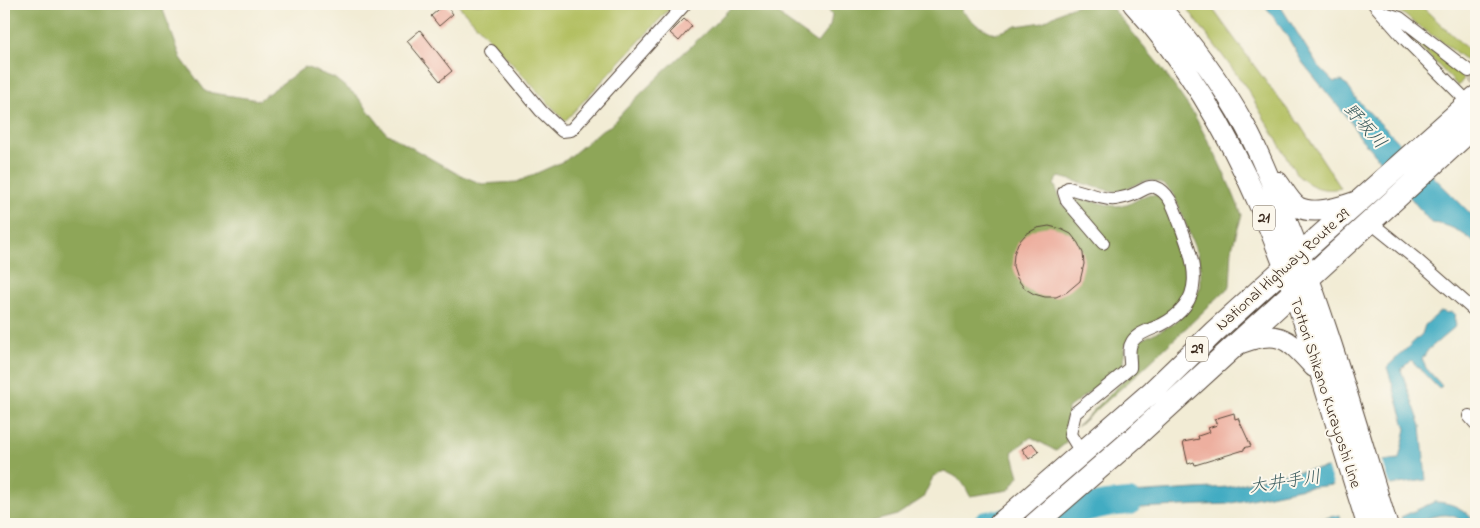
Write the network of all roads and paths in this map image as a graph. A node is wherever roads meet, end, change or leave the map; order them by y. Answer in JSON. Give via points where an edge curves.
{"nodes":[{"id":1,"x":685,"y":4,"type":"edge"},
{"id":2,"x":1133,"y":4,"type":"edge"},
{"id":3,"x":1157,"y":4,"type":"edge"},
{"id":4,"x":1378,"y":8,"type":"edge"},
{"id":5,"x":491,"y":51,"type":"dead end"},
{"id":6,"x":1469,"y":71,"type":"tunnel mouth"},
{"id":7,"x":1471,"y":113,"type":"edge"},
{"id":8,"x":1262,"y":161,"type":"junction"},
{"id":9,"x":1363,"y":198,"type":"junction"},
{"id":10,"x":1375,"y":217,"type":"junction"},
{"id":11,"x":1103,"y":243,"type":"dead end"},
{"id":12,"x":1300,"y":254,"type":"junction"},
{"id":13,"x":1284,"y":269,"type":"junction"},
{"id":14,"x":1310,"y":278,"type":"junction"},
{"id":15,"x":1292,"y":292,"type":"junction"},
{"id":16,"x":1476,"y":312,"type":"edge"},
{"id":17,"x":1234,"y":346,"type":"junction"},
{"id":18,"x":1319,"y":372,"type":"junction"},
{"id":19,"x":1082,"y":454,"type":"junction"},
{"id":20,"x":1000,"y":524,"type":"edge"},
{"id":21,"x":1035,"y":524,"type":"edge"},
{"id":22,"x":1367,"y":524,"type":"edge"},
{"id":23,"x":1388,"y":524,"type":"edge"}],
"edges":[{"from":1,"to":5,"type":"street","via":[[572,130],[562,131],[541,111]]},
{"from":2,"to":13,"type":"main road","name":"Tottori Shikano Kurayoshi Line","number":"21","via":[[1175,54],[1213,111],[1247,177]]},
{"from":3,"to":8,"type":"main road","name":"Tottori Shikano Kurayoshi Line","number":"21","via":[[1213,74]]},
{"from":4,"to":6,"type":"street","via":[[1400,18]]},
{"from":4,"to":7,"type":"street"},
{"from":7,"to":9,"type":"highway","name":"National Highway Route 29","number":"29"},
{"from":7,"to":10,"type":"highway","name":"National Highway Route 29","number":"29"},
{"from":8,"to":9,"type":"main road","via":[[1299,207],[1324,210]]},
{"from":8,"to":12,"type":"main road","name":"Tottori Shikano Kurayoshi Line","number":"21"},
{"from":9,"to":12,"type":"highway","name":"National Highway Route 29","number":"29"},
{"from":10,"to":14,"type":"highway","name":"National Highway Route 29","number":"29"},
{"from":10,"to":16,"type":"street","via":[[1417,260]]},
{"from":11,"to":19,"type":"street","via":[[1067,201],[1064,192],[1068,188],[1113,200],[1154,187],[1172,204],[1191,253],[1194,270],[1192,294],[1177,315],[1132,342],[1130,368],[1075,414],[1070,434]]},
{"from":12,"to":13,"type":"highway","name":"National Highway Route 29","number":"29"},
{"from":12,"to":14,"type":"main road","name":"Tottori Shikano Kurayoshi Line","number":"21"},
{"from":13,"to":15,"type":"main road","name":"Tottori Shikano Kurayoshi Line","number":"21"},
{"from":13,"to":19,"type":"highway","name":"National Highway Route 29","number":"29"},
{"from":14,"to":15,"type":"highway","name":"National Highway Route 29","number":"29"},
{"from":14,"to":23,"type":"main road","name":"Tottori Shikano Kurayoshi Line","number":"21"},
{"from":15,"to":17,"type":"highway","name":"National Highway Route 29","number":"29"},
{"from":15,"to":18,"type":"main road","name":"Tottori Shikano Kurayoshi Line","number":"21"},
{"from":17,"to":18,"type":"main road","via":[[1266,336],[1284,338],[1294,344]]},
{"from":17,"to":21,"type":"highway","name":"National Highway Route 29","number":"29"},
{"from":18,"to":22,"type":"main road","name":"Tottori Shikano Kurayoshi Line","number":"21"},
{"from":19,"to":20,"type":"highway","name":"National Highway Route 29","number":"29"}]}
